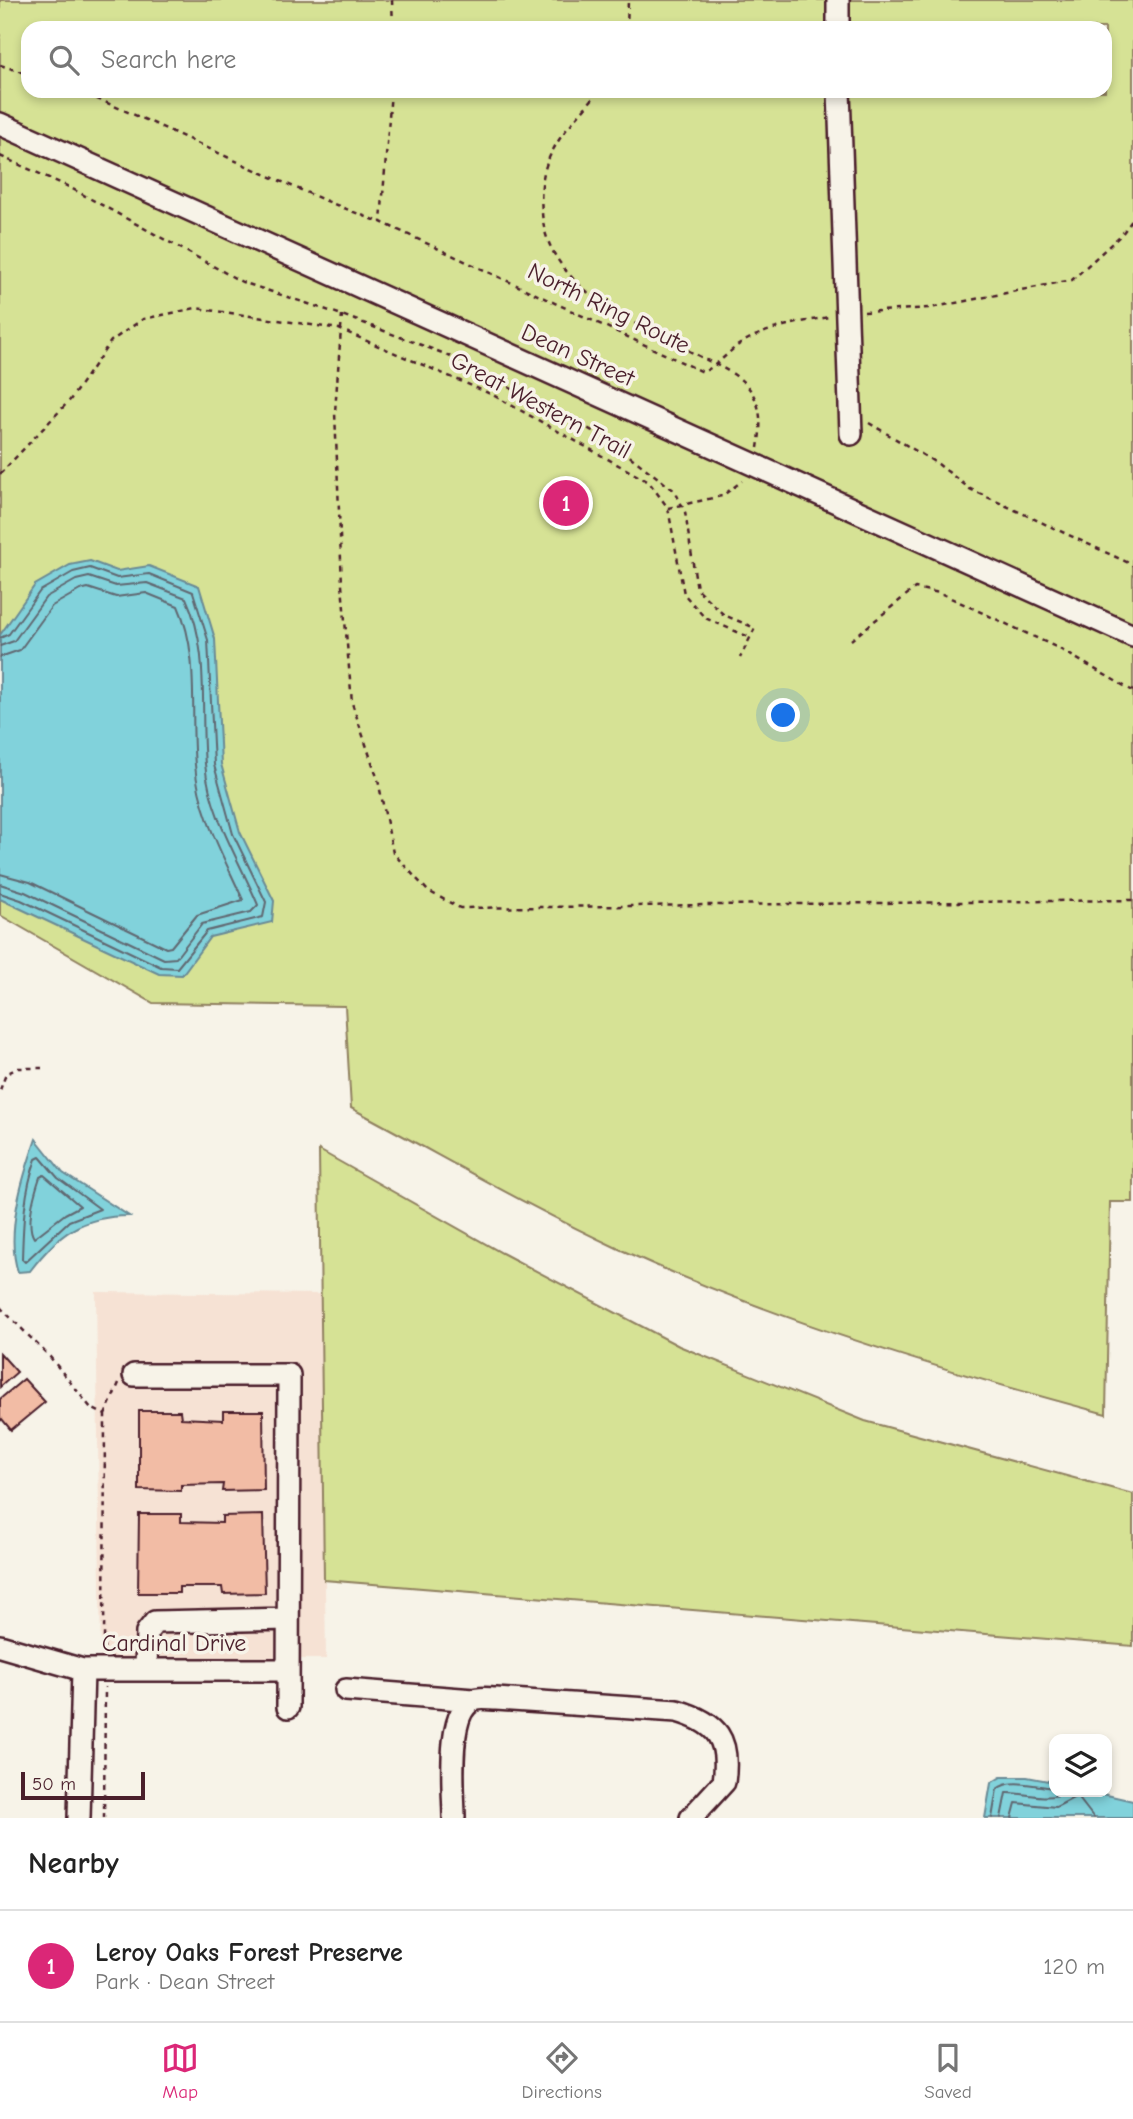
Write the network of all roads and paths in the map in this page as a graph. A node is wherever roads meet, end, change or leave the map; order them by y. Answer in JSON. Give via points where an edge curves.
{"nodes":[{"id":1,"x":392,"y":0,"type":"edge"},
{"id":2,"x":628,"y":0,"type":"edge"},
{"id":3,"x":838,"y":0,"type":"edge"},
{"id":4,"x":393,"y":21,"type":"edge"},
{"id":5,"x":627,"y":21,"type":"edge"},
{"id":6,"x":838,"y":21,"type":"edge"},
{"id":7,"x":0,"y":65,"type":"edge"},
{"id":8,"x":21,"y":72,"type":"edge"},
{"id":9,"x":95,"y":98,"type":"edge"},
{"id":10,"x":390,"y":98,"type":"edge"},
{"id":11,"x":593,"y":98,"type":"edge"},
{"id":12,"x":839,"y":98,"type":"edge"},
{"id":13,"x":0,"y":124,"type":"edge"},
{"id":14,"x":0,"y":156,"type":"edge"},
{"id":15,"x":1133,"y":219,"type":"edge"},
{"id":16,"x":381,"y":222,"type":"junction"},
{"id":17,"x":847,"y":313,"type":"junction"},
{"id":18,"x":342,"y":315,"type":"junction"},
{"id":19,"x":339,"y":329,"type":"junction"},
{"id":20,"x":717,"y":366,"type":"junction"},
{"id":21,"x":850,"y":411,"type":"junction"},
{"id":22,"x":851,"y":435,"type":"dead end"},
{"id":23,"x":758,"y":451,"type":"dead end"},
{"id":24,"x":749,"y":470,"type":"dead end"},
{"id":25,"x":0,"y":474,"type":"edge"},
{"id":26,"x":683,"y":507,"type":"junction"},
{"id":27,"x":668,"y":508,"type":"junction"},
{"id":28,"x":1133,"y":565,"type":"edge"},
{"id":29,"x":1133,"y":636,"type":"edge"},
{"id":30,"x":748,"y":637,"type":"junction"},
{"id":31,"x":851,"y":640,"type":"dead end"},
{"id":32,"x":740,"y":658,"type":"dead end"},
{"id":33,"x":1133,"y":691,"type":"edge"},
{"id":34,"x":1133,"y":900,"type":"edge"},
{"id":35,"x":42,"y":1068,"type":"dead end"},
{"id":36,"x":0,"y":1090,"type":"edge"},
{"id":37,"x":0,"y":1307,"type":"edge"},
{"id":38,"x":134,"y":1375,"type":"joint"},
{"id":39,"x":105,"y":1415,"type":"junction"},
{"id":40,"x":288,"y":1619,"type":"junction"},
{"id":41,"x":0,"y":1646,"type":"edge"},
{"id":42,"x":104,"y":1653,"type":"dead end"},
{"id":43,"x":83,"y":1670,"type":"junction"},
{"id":44,"x":146,"y":1670,"type":"junction"},
{"id":45,"x":287,"y":1670,"type":"junction"},
{"id":46,"x":105,"y":1677,"type":"dead end"},
{"id":47,"x":346,"y":1690,"type":"dead end"},
{"id":48,"x":474,"y":1700,"type":"junction"},
{"id":49,"x":288,"y":1707,"type":"dead end"},
{"id":50,"x":79,"y":1818,"type":"edge"},
{"id":51,"x":104,"y":1818,"type":"edge"},
{"id":52,"x":454,"y":1818,"type":"edge"},
{"id":53,"x":691,"y":1818,"type":"edge"}],
"edges":[{"from":1,"to":4,"type":"path"},
{"from":2,"to":5,"type":"path"},
{"from":3,"to":6,"type":"street"},
{"from":7,"to":8,"type":"path"},
{"from":9,"to":16,"type":"path","name":"North Ring Route","via":[[312,197]]},
{"from":10,"to":16,"type":"path"},
{"from":11,"to":20,"type":"path","via":[[553,148],[544,170],[542,225],[554,255],[571,279],[626,317]]},
{"from":12,"to":17,"type":"street"},
{"from":13,"to":29,"type":"street","name":"Dean Street"},
{"from":14,"to":18,"type":"path","via":[[69,187],[242,282]]},
{"from":15,"to":17,"type":"path","name":"North Ring Route","via":[[1072,280],[930,307]]},
{"from":16,"to":20,"type":"path","name":"North Ring Route","via":[[703,372]]},
{"from":17,"to":20,"type":"path","name":"North Ring Route","via":[[786,325],[742,343]]},
{"from":17,"to":21,"type":"street"},
{"from":18,"to":19,"type":"path"},
{"from":18,"to":26,"type":"path","via":[[445,354],[606,438],[675,491]]},
{"from":19,"to":25,"type":"path","name":"Great Western Trail","via":[[196,308],[143,319],[111,341],[70,400]]},
{"from":19,"to":27,"type":"path","name":"Great Western Trail","via":[[493,395],[649,482]]},
{"from":19,"to":34,"type":"path","via":[[335,412],[352,703],[377,780],[393,853],[428,891],[460,908]]},
{"from":20,"to":23,"type":"path","via":[[733,372],[751,392],[762,422]]},
{"from":21,"to":22,"type":"street"},
{"from":21,"to":28,"type":"path","via":[[938,464],[970,489]]},
{"from":24,"to":26,"type":"path","via":[[742,482],[722,496]]},
{"from":26,"to":27,"type":"path"},
{"from":26,"to":30,"type":"path","via":[[697,589],[724,615],[755,628]]},
{"from":27,"to":30,"type":"path","via":[[684,594],[705,618]]},
{"from":30,"to":32,"type":"path"},
{"from":31,"to":33,"type":"path","via":[[915,588],[940,593],[1058,648]]},
{"from":35,"to":36,"type":"path","via":[[18,1068],[6,1074]]},
{"from":37,"to":39,"type":"path","via":[[50,1357],[91,1408]]},
{"from":38,"to":39,"type":"path","via":[[122,1379]]},
{"from":38,"to":40,"type":"street","via":[[289,1375]]},
{"from":39,"to":42,"type":"path"},
{"from":40,"to":44,"type":"street","via":[[155,1622],[147,1632]]},
{"from":40,"to":45,"type":"street"},
{"from":41,"to":43,"type":"street"},
{"from":43,"to":44,"type":"street","name":"Cardinal Drive"},
{"from":43,"to":50,"type":"street","name":"Cardinal Drive"},
{"from":44,"to":45,"type":"street","name":"Cardinal Drive"},
{"from":45,"to":49,"type":"street"},
{"from":46,"to":51,"type":"path"},
{"from":47,"to":48,"type":"street"},
{"from":48,"to":52,"type":"street","via":[[460,1712],[454,1735]]},
{"from":48,"to":53,"type":"street","via":[[677,1711],[696,1716],[716,1728],[725,1748],[724,1782]]}]}
